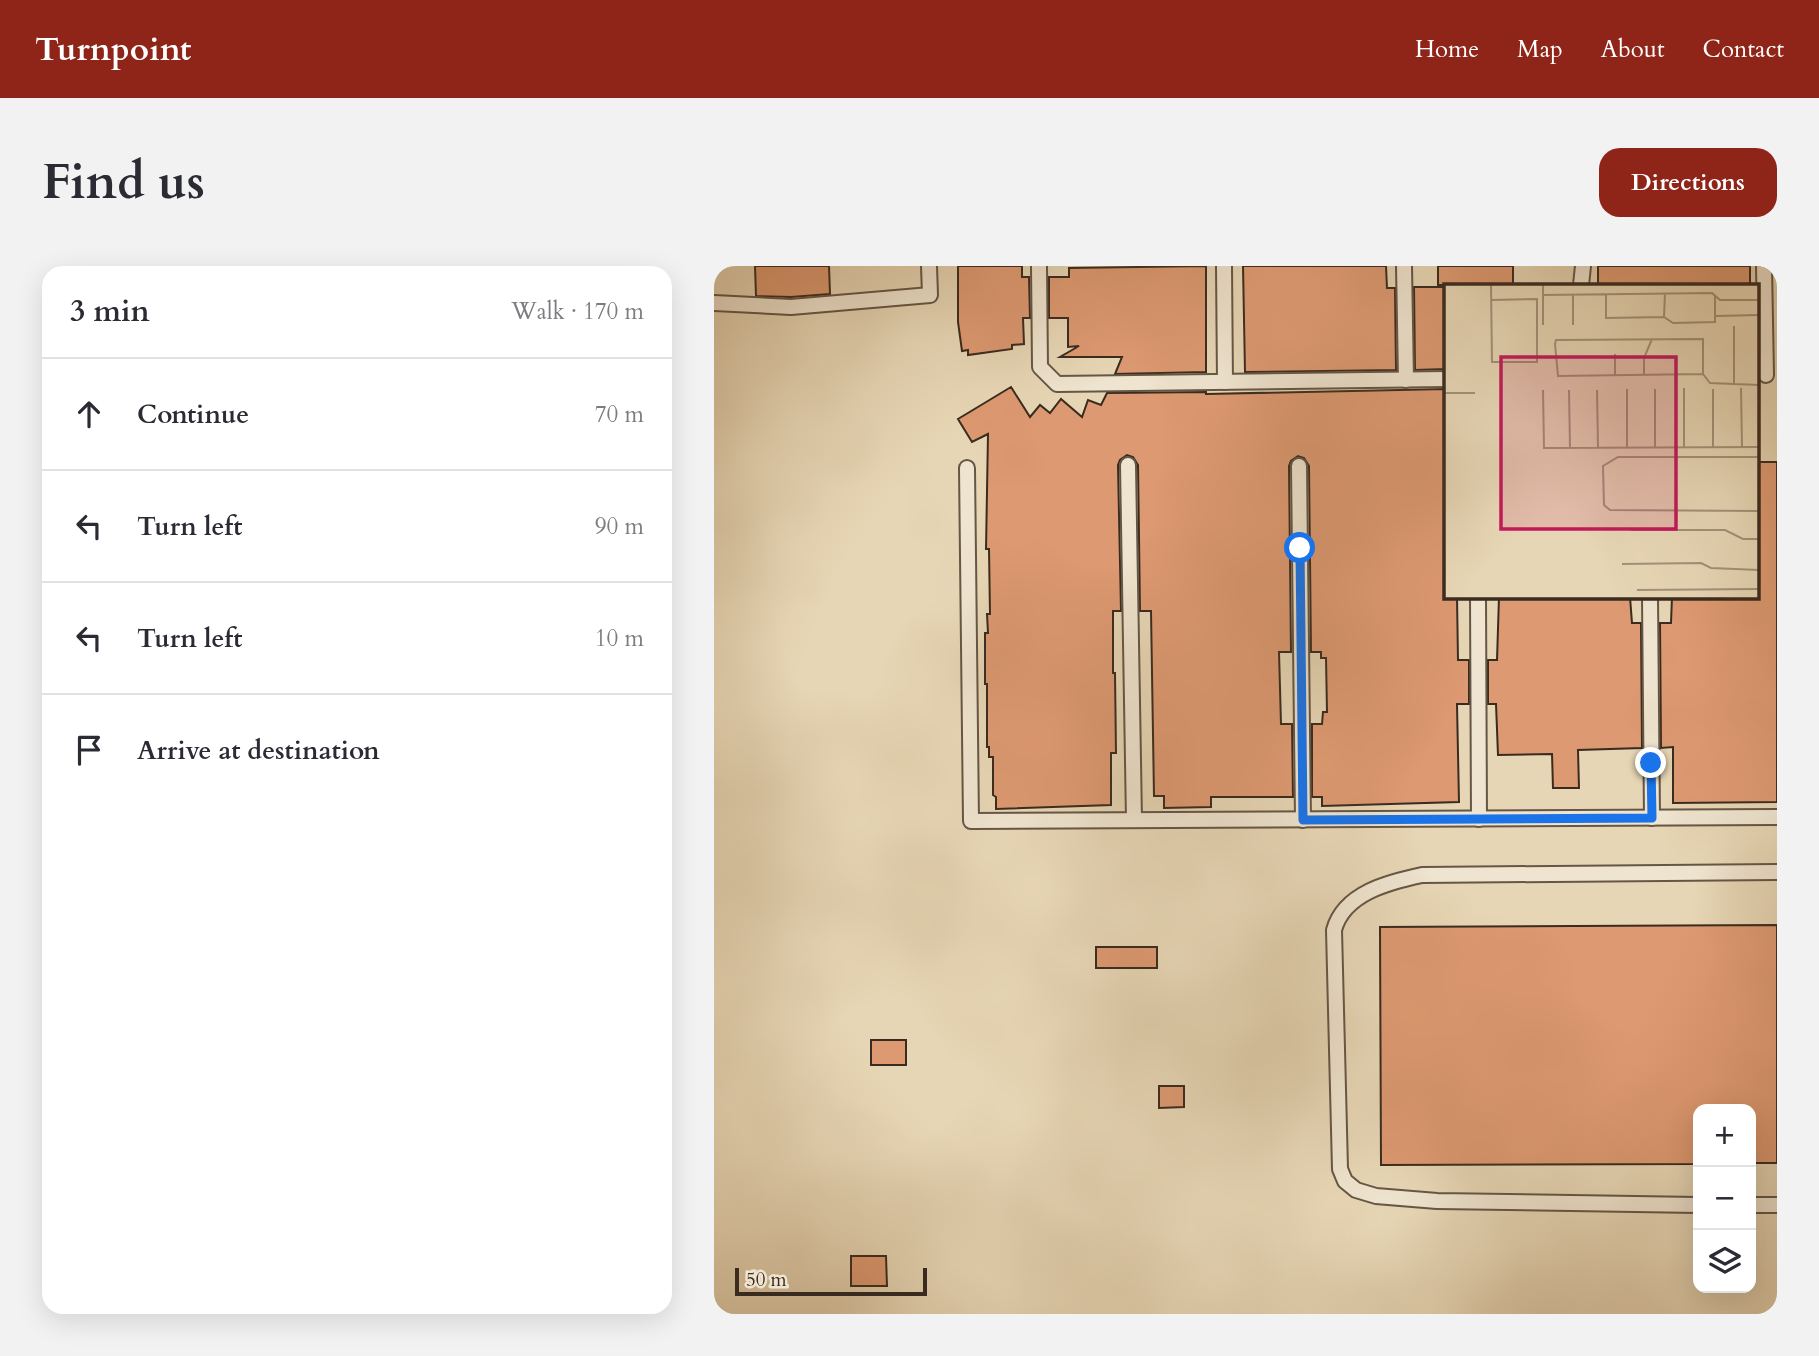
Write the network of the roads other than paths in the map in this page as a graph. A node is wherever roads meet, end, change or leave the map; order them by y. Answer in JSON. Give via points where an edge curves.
{"nodes":[{"id":1,"x":929,"y":266,"type":"edge"},
{"id":2,"x":1039,"y":266,"type":"edge"},
{"id":3,"x":1224,"y":266,"type":"edge"},
{"id":4,"x":1404,"y":266,"type":"edge"},
{"id":5,"x":1583,"y":266,"type":"edge"},
{"id":6,"x":1764,"y":266,"type":"edge"},
{"id":7,"x":1581,"y":284,"type":"edge"},
{"id":8,"x":714,"y":303,"type":"edge"},
{"id":9,"x":1767,"y":375,"type":"edge"},
{"id":10,"x":1444,"y":379,"type":"edge"},
{"id":11,"x":1406,"y":380,"type":"junction"},
{"id":12,"x":1225,"y":382,"type":"junction"},
{"id":13,"x":1128,"y":465,"type":"dead end"},
{"id":14,"x":1299,"y":466,"type":"dead end"},
{"id":15,"x":967,"y":468,"type":"dead end"},
{"id":16,"x":1478,"y":598,"type":"edge"},
{"id":17,"x":1650,"y":598,"type":"edge"},
{"id":18,"x":1777,"y":817,"type":"edge"},
{"id":19,"x":1652,"y":818,"type":"junction"},
{"id":20,"x":1479,"y":819,"type":"junction"},
{"id":21,"x":1134,"y":820,"type":"junction"},
{"id":22,"x":1303,"y":820,"type":"junction"},
{"id":23,"x":1777,"y":872,"type":"edge"},
{"id":24,"x":1693,"y":1205,"type":"edge"},
{"id":25,"x":1756,"y":1205,"type":"edge"},
{"id":26,"x":1777,"y":1205,"type":"edge"}],
"edges":[{"from":1,"to":8,"type":"lane","via":[[930,295],[791,307]]},
{"from":2,"to":12,"type":"lane","via":[[1040,367],[1057,384]]},
{"from":3,"to":12,"type":"lane"},
{"from":4,"to":11,"type":"lane"},
{"from":5,"to":7,"type":"lane"},
{"from":6,"to":9,"type":"lane"},
{"from":10,"to":11,"type":"lane"},
{"from":11,"to":12,"type":"lane"},
{"from":13,"to":21,"type":"lane"},
{"from":14,"to":22,"type":"lane"},
{"from":15,"to":21,"type":"lane","via":[[971,821]]},
{"from":16,"to":20,"type":"lane"},
{"from":17,"to":19,"type":"lane"},
{"from":18,"to":19,"type":"lane"},
{"from":19,"to":20,"type":"lane"},
{"from":20,"to":22,"type":"lane"},
{"from":21,"to":22,"type":"lane"},
{"from":23,"to":24,"type":"lane","via":[[1422,875],[1370,891],[1349,904],[1338,916],[1334,930],[1340,1169],[1345,1181],[1376,1196],[1437,1202]]},
{"from":25,"to":26,"type":"lane"}]}
